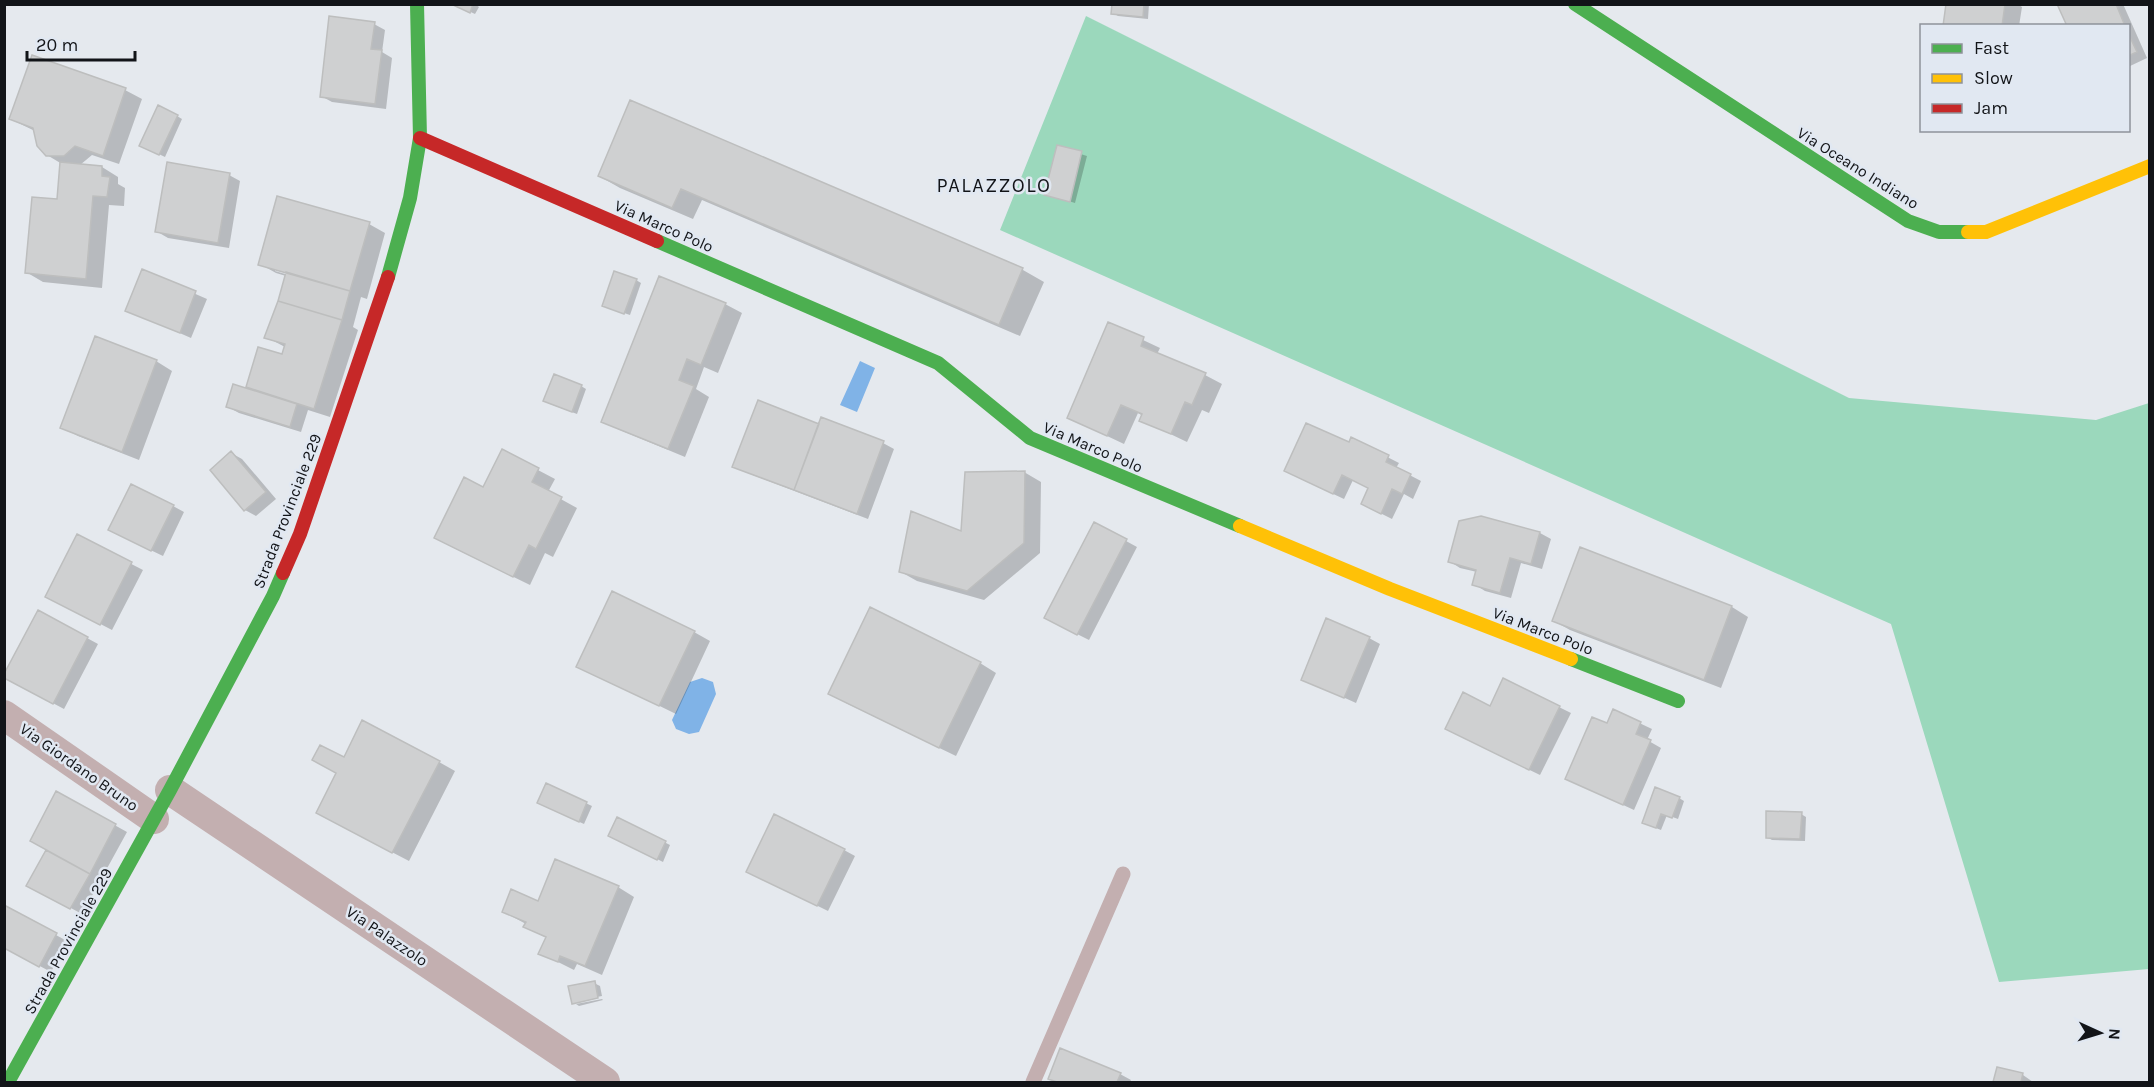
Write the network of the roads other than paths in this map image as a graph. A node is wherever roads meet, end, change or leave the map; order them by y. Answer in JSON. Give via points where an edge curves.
{"nodes":[{"id":1,"x":417,"y":4,"type":"edge"},
{"id":2,"x":1575,"y":4,"type":"edge"},
{"id":3,"x":420,"y":138,"type":"junction"},
{"id":4,"x":2150,"y":166,"type":"edge"},
{"id":5,"x":1678,"y":701,"type":"dead end"},
{"id":6,"x":4,"y":715,"type":"edge"},
{"id":7,"x":170,"y":790,"type":"junction"},
{"id":8,"x":154,"y":819,"type":"junction"},
{"id":9,"x":1123,"y":874,"type":"dead end"},
{"id":10,"x":8,"y":1083,"type":"edge"},
{"id":11,"x":605,"y":1083,"type":"edge"},
{"id":12,"x":1033,"y":1083,"type":"edge"}],
"edges":[{"from":1,"to":3,"type":"street","name":"Strada Provinciale 229"},
{"from":2,"to":4,"type":"street","name":"Via Oceano Indiano","via":[[1908,222],[1939,232],[1986,232]]},
{"from":3,"to":5,"type":"street","name":"Via Marco Polo","via":[[938,363],[1030,438],[1390,590]]},
{"from":3,"to":7,"type":"street","name":"Strada Provinciale 229","via":[[410,198],[392,264],[300,534],[273,596]]},
{"from":6,"to":8,"type":"street","name":"Via Giordano Bruno"},
{"from":7,"to":8,"type":"street","name":"Strada Provinciale 229"},
{"from":7,"to":11,"type":"street","name":"Via Palazzolo"},
{"from":8,"to":10,"type":"street","name":"Strada Provinciale 229"},
{"from":9,"to":12,"type":"lane"}]}
